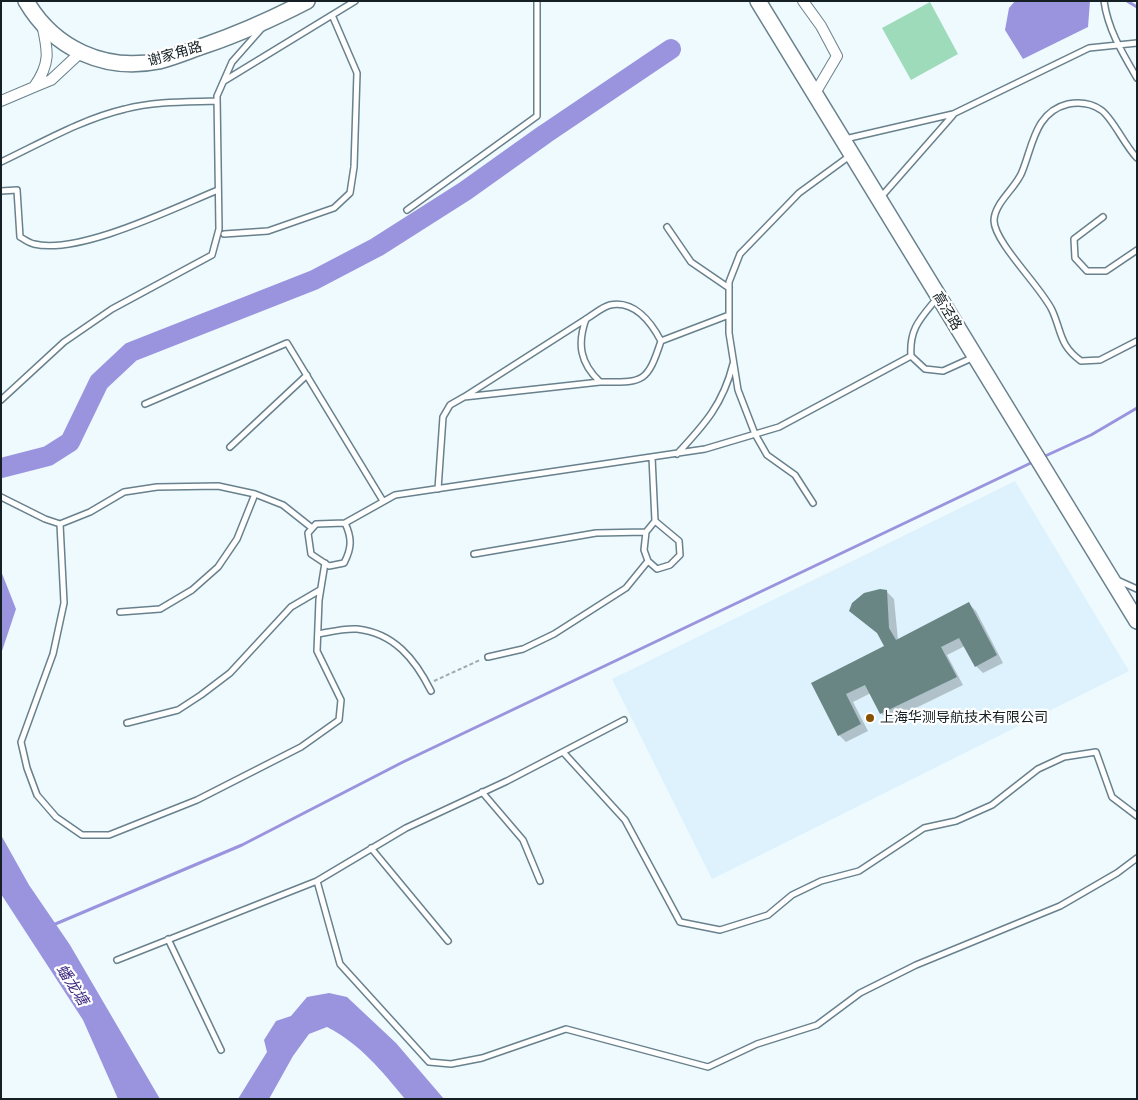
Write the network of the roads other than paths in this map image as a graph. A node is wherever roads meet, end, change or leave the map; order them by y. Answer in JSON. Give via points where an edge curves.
{"nodes":[{"id":1,"x":26,"y":1,"type":"edge"},
{"id":2,"x":307,"y":1,"type":"edge"},
{"id":3,"x":355,"y":1,"type":"edge"},
{"id":4,"x":538,"y":1,"type":"edge"},
{"id":5,"x":758,"y":1,"type":"edge"},
{"id":6,"x":803,"y":1,"type":"edge"},
{"id":7,"x":1104,"y":1,"type":"edge"},
{"id":8,"x":332,"y":15,"type":"junction"},
{"id":9,"x":269,"y":20,"type":"junction"},
{"id":10,"x":42,"y":23,"type":"junction"},
{"id":11,"x":1117,"y":43,"type":"junction"},
{"id":12,"x":1137,"y":43,"type":"edge"},
{"id":13,"x":80,"y":53,"type":"junction"},
{"id":14,"x":1137,"y":78,"type":"edge"},
{"id":15,"x":223,"y":82,"type":"junction"},
{"id":16,"x":34,"y":87,"type":"junction"},
{"id":17,"x":814,"y":95,"type":"junction"},
{"id":18,"x":1,"y":101,"type":"edge"},
{"id":19,"x":217,"y":101,"type":"junction"},
{"id":20,"x":953,"y":114,"type":"junction"},
{"id":21,"x":842,"y":140,"type":"junction"},
{"id":22,"x":851,"y":154,"type":"junction"},
{"id":23,"x":1137,"y":158,"type":"edge"},
{"id":24,"x":1,"y":162,"type":"edge"},
{"id":25,"x":218,"y":190,"type":"junction"},
{"id":26,"x":1,"y":191,"type":"edge"},
{"id":27,"x":879,"y":199,"type":"junction"},
{"id":28,"x":407,"y":210,"type":"dead end"},
{"id":29,"x":1103,"y":217,"type":"dead end"},
{"id":30,"x":667,"y":227,"type":"dead end"},
{"id":31,"x":224,"y":234,"type":"dead end"},
{"id":32,"x":1137,"y":250,"type":"edge"},
{"id":33,"x":729,"y":288,"type":"junction"},
{"id":34,"x":938,"y":297,"type":"junction"},
{"id":35,"x":729,"y":315,"type":"junction"},
{"id":36,"x":586,"y":319,"type":"junction"},
{"id":37,"x":661,"y":341,"type":"junction"},
{"id":38,"x":1137,"y":341,"type":"edge"},
{"id":39,"x":911,"y":356,"type":"junction"},
{"id":40,"x":975,"y":356,"type":"junction"},
{"id":41,"x":733,"y":361,"type":"junction"},
{"id":42,"x":306,"y":375,"type":"junction"},
{"id":43,"x":600,"y":382,"type":"junction"},
{"id":44,"x":464,"y":397,"type":"junction"},
{"id":45,"x":1,"y":400,"type":"edge"},
{"id":46,"x":145,"y":404,"type":"dead end"},
{"id":47,"x":755,"y":434,"type":"junction"},
{"id":48,"x":230,"y":447,"type":"dead end"},
{"id":49,"x":677,"y":454,"type":"junction"},
{"id":50,"x":652,"y":457,"type":"junction"},
{"id":51,"x":438,"y":489,"type":"junction"},
{"id":52,"x":255,"y":494,"type":"junction"},
{"id":53,"x":1,"y":497,"type":"edge"},
{"id":54,"x":383,"y":501,"type":"junction"},
{"id":55,"x":813,"y":503,"type":"dead end"},
{"id":56,"x":655,"y":521,"type":"junction"},
{"id":57,"x":345,"y":522,"type":"junction"},
{"id":58,"x":60,"y":524,"type":"junction"},
{"id":59,"x":312,"y":528,"type":"junction"},
{"id":60,"x":646,"y":532,"type":"junction"},
{"id":61,"x":474,"y":554,"type":"dead end"},
{"id":62,"x":648,"y":562,"type":"junction"},
{"id":63,"x":324,"y":563,"type":"junction"},
{"id":64,"x":1110,"y":577,"type":"junction"},
{"id":65,"x":1137,"y":589,"type":"edge"},
{"id":66,"x":320,"y":590,"type":"junction"},
{"id":67,"x":120,"y":612,"type":"dead end"},
{"id":68,"x":1137,"y":621,"type":"edge"},
{"id":69,"x":318,"y":634,"type":"junction"},
{"id":70,"x":488,"y":657,"type":"road end"},
{"id":71,"x":431,"y":691,"type":"dead end"},
{"id":72,"x":624,"y":720,"type":"dead end"},
{"id":73,"x":127,"y":723,"type":"dead end"},
{"id":74,"x":563,"y":752,"type":"junction"},
{"id":75,"x":482,"y":792,"type":"junction"},
{"id":76,"x":1137,"y":816,"type":"edge"},
{"id":77,"x":372,"y":848,"type":"junction"},
{"id":78,"x":1137,"y":858,"type":"edge"},
{"id":79,"x":317,"y":881,"type":"junction"},
{"id":80,"x":540,"y":881,"type":"dead end"},
{"id":81,"x":168,"y":939,"type":"junction"},
{"id":82,"x":448,"y":941,"type":"dead end"},
{"id":83,"x":117,"y":960,"type":"dead end"},
{"id":84,"x":221,"y":1050,"type":"dead end"}],
"edges":[{"from":1,"to":10,"type":"main road","name":"谢家角路"},
{"from":2,"to":9,"type":"main road","name":"谢家角路"},
{"from":3,"to":8,"type":"lane"},
{"from":4,"to":28,"type":"lane","via":[[537,116]]},
{"from":5,"to":17,"type":"main road","name":"高泾路"},
{"from":6,"to":17,"type":"street","via":[[837,56]]},
{"from":7,"to":11,"type":"lane"},
{"from":8,"to":15,"type":"lane"},
{"from":8,"to":31,"type":"lane","via":[[357,73],[350,193],[334,208],[268,231]]},
{"from":9,"to":13,"type":"main road","name":"谢家角路","via":[[157,61],[110,63]]},
{"from":9,"to":15,"type":"lane","via":[[232,62]]},
{"from":10,"to":13,"type":"main road","name":"谢家角路"},
{"from":10,"to":16,"type":"street","via":[[48,51],[44,73]]},
{"from":11,"to":12,"type":"lane"},
{"from":11,"to":14,"type":"lane"},
{"from":11,"to":20,"type":"lane","via":[[1089,48]]},
{"from":13,"to":16,"type":"street","via":[[51,80]]},
{"from":15,"to":19,"type":"lane"},
{"from":16,"to":18,"type":"street"},
{"from":17,"to":21,"type":"main road","name":"高泾路"},
{"from":19,"to":24,"type":"lane","via":[[125,108],[82,123]]},
{"from":19,"to":25,"type":"lane"},
{"from":20,"to":21,"type":"lane"},
{"from":20,"to":27,"type":"lane"},
{"from":21,"to":22,"type":"main road","name":"高泾路"},
{"from":22,"to":27,"type":"main road","name":"高泾路"},
{"from":22,"to":33,"type":"lane","via":[[799,193],[740,254]]},
{"from":23,"to":38,"type":"lane","via":[[1101,110],[1080,102],[1060,106],[1048,113],[1037,127],[1021,174],[997,210],[994,222],[1004,243],[1052,309],[1061,339],[1070,353],[1081,361],[1100,360]]},
{"from":25,"to":26,"type":"lane","via":[[96,239],[64,244],[34,244],[20,237],[18,190]]},
{"from":25,"to":45,"type":"lane","via":[[219,229],[212,255],[112,309],[72,336]]},
{"from":27,"to":34,"type":"main road","name":"高泾路"},
{"from":29,"to":32,"type":"lane","via":[[1074,240],[1075,258],[1087,271],[1106,271]]},
{"from":30,"to":33,"type":"lane","via":[[691,262]]},
{"from":33,"to":35,"type":"lane"},
{"from":34,"to":39,"type":"lane","via":[[918,322],[910,339]]},
{"from":34,"to":40,"type":"main road","name":"高泾路"},
{"from":35,"to":37,"type":"lane"},
{"from":35,"to":41,"type":"lane"},
{"from":36,"to":37,"type":"lane","via":[[609,305],[625,305],[647,319]]},
{"from":36,"to":43,"type":"lane","via":[[581,334],[582,353],[588,371]]},
{"from":36,"to":44,"type":"lane"},
{"from":37,"to":43,"type":"lane","via":[[650,371],[634,382]]},
{"from":39,"to":40,"type":"lane","via":[[925,369],[943,371]]},
{"from":39,"to":47,"type":"lane","via":[[779,427]]},
{"from":40,"to":64,"type":"main road","name":"高泾路"},
{"from":41,"to":47,"type":"lane","via":[[738,390]]},
{"from":41,"to":49,"type":"lane","via":[[727,388],[720,401]]},
{"from":42,"to":46,"type":"lane","via":[[287,343]]},
{"from":42,"to":48,"type":"lane"},
{"from":42,"to":54,"type":"lane"},
{"from":43,"to":44,"type":"lane"},
{"from":44,"to":51,"type":"lane","via":[[450,405],[443,417]]},
{"from":47,"to":49,"type":"lane"},
{"from":47,"to":55,"type":"lane","via":[[767,455],[795,475]]},
{"from":49,"to":50,"type":"lane"},
{"from":50,"to":51,"type":"lane"},
{"from":50,"to":56,"type":"lane"},
{"from":51,"to":54,"type":"lane","via":[[395,495]]},
{"from":52,"to":58,"type":"lane","via":[[218,486],[157,487],[124,492],[90,512]]},
{"from":52,"to":59,"type":"lane","via":[[283,505]]},
{"from":52,"to":67,"type":"lane","via":[[237,539],[218,567],[192,590],[160,609]]},
{"from":53,"to":58,"type":"lane"},
{"from":54,"to":57,"type":"lane"},
{"from":56,"to":60,"type":"lane"},
{"from":56,"to":62,"type":"lane","via":[[680,541],[680,555],[670,565],[657,569]]},
{"from":57,"to":59,"type":"lane","via":[[316,524]]},
{"from":57,"to":63,"type":"lane","via":[[351,549],[344,563],[330,566]]},
{"from":58,"to":69,"type":"lane","via":[[64,603],[53,654],[22,742],[37,795],[56,817],[82,835],[109,836],[197,800],[301,747],[339,720],[342,700],[317,650]]},
{"from":59,"to":63,"type":"lane","via":[[308,533],[311,554]]},
{"from":60,"to":61,"type":"lane","via":[[596,533]]},
{"from":60,"to":62,"type":"lane","via":[[644,550]]},
{"from":62,"to":70,"type":"lane","via":[[626,588],[586,615],[523,649]]},
{"from":63,"to":66,"type":"lane"},
{"from":64,"to":65,"type":"lane"},
{"from":64,"to":68,"type":"main road","name":"高泾路"},
{"from":66,"to":69,"type":"lane"},
{"from":66,"to":73,"type":"lane","via":[[291,607],[230,673],[201,695],[178,710]]},
{"from":69,"to":71,"type":"lane","via":[[355,629],[382,635],[402,648],[419,667]]},
{"from":72,"to":74,"type":"lane"},
{"from":74,"to":75,"type":"lane"},
{"from":74,"to":76,"type":"lane","via":[[625,820],[680,922],[720,930],[768,915],[792,895],[821,881],[859,871],[924,828],[956,821],[992,805],[1038,769],[1064,757],[1096,752],[1112,796]]},
{"from":75,"to":77,"type":"lane"},
{"from":75,"to":80,"type":"lane","via":[[524,840]]},
{"from":77,"to":79,"type":"lane"},
{"from":77,"to":82,"type":"lane"},
{"from":78,"to":79,"type":"lane","via":[[1060,906],[916,965],[860,993],[817,1024],[757,1044],[708,1067],[566,1029],[482,1058],[451,1064],[429,1062],[340,964]]},
{"from":79,"to":81,"type":"lane"},
{"from":81,"to":83,"type":"lane"},
{"from":81,"to":84,"type":"lane"}]}
